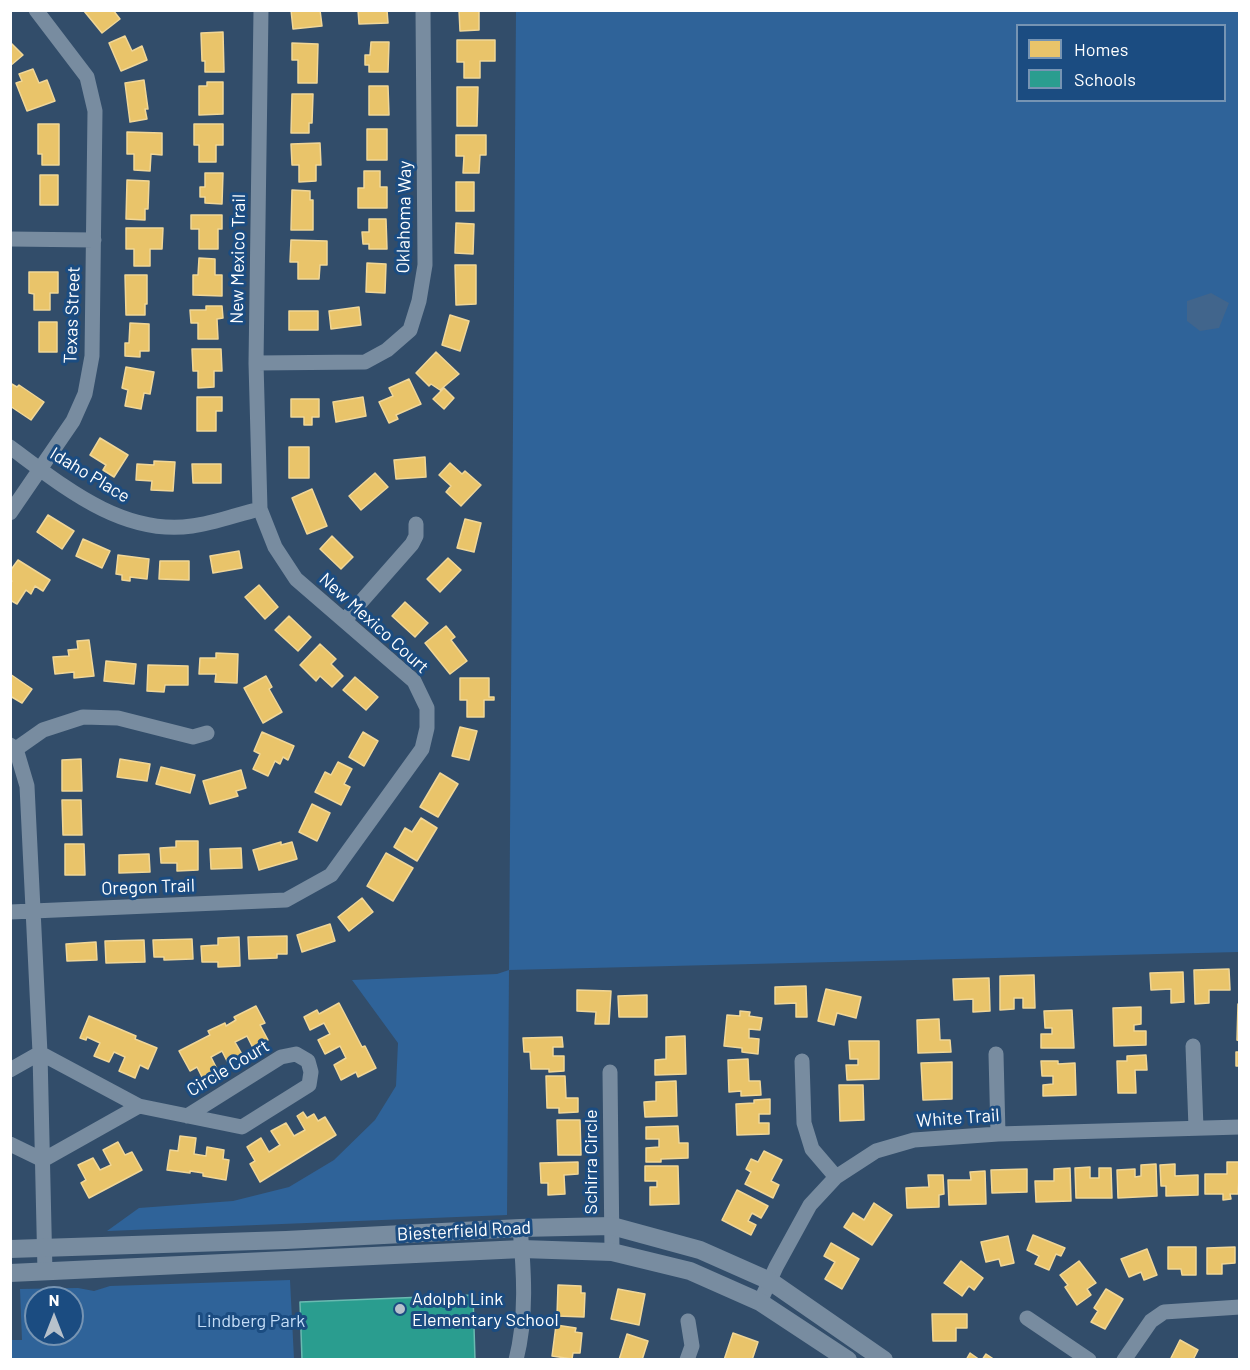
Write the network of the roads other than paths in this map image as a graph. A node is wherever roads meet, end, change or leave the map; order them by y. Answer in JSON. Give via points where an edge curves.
{"nodes":[{"id":1,"x":36,"y":10,"type":"edge"},
{"id":2,"x":261,"y":10,"type":"edge"},
{"id":3,"x":423,"y":10,"type":"edge"},
{"id":4,"x":10,"y":239,"type":"edge"},
{"id":5,"x":94,"y":240,"type":"junction"},
{"id":6,"x":256,"y":363,"type":"junction"},
{"id":7,"x":10,"y":447,"type":"edge"},
{"id":8,"x":40,"y":469,"type":"junction"},
{"id":9,"x":260,"y":509,"type":"junction"},
{"id":10,"x":10,"y":513,"type":"edge"},
{"id":11,"x":416,"y":524,"type":"dead end"},
{"id":12,"x":345,"y":620,"type":"junction"},
{"id":13,"x":207,"y":733,"type":"dead end"},
{"id":14,"x":13,"y":747,"type":"edge"},
{"id":15,"x":286,"y":900,"type":"joint"},
{"id":16,"x":33,"y":911,"type":"junction"},
{"id":17,"x":10,"y":912,"type":"edge"},
{"id":18,"x":1193,"y":1046,"type":"dead end"},
{"id":19,"x":40,"y":1053,"type":"junction"},
{"id":20,"x":996,"y":1054,"type":"dead end"},
{"id":21,"x":802,"y":1061,"type":"dead end"},
{"id":22,"x":10,"y":1070,"type":"edge"},
{"id":23,"x":610,"y":1072,"type":"dead end"},
{"id":24,"x":139,"y":1106,"type":"junction"},
{"id":25,"x":187,"y":1116,"type":"junction"},
{"id":26,"x":1239,"y":1127,"type":"edge"},
{"id":27,"x":1196,"y":1128,"type":"junction"},
{"id":28,"x":998,"y":1134,"type":"junction"},
{"id":29,"x":10,"y":1144,"type":"edge"},
{"id":30,"x":43,"y":1160,"type":"junction"},
{"id":31,"x":836,"y":1177,"type":"junction"},
{"id":32,"x":612,"y":1226,"type":"junction"},
{"id":33,"x":520,"y":1228,"type":"junction"},
{"id":34,"x":44,"y":1248,"type":"junction"},
{"id":35,"x":10,"y":1249,"type":"edge"},
{"id":36,"x":522,"y":1249,"type":"junction"},
{"id":37,"x":612,"y":1252,"type":"junction"},
{"id":38,"x":45,"y":1272,"type":"junction"},
{"id":39,"x":10,"y":1273,"type":"edge"},
{"id":40,"x":770,"y":1281,"type":"junction"},
{"id":41,"x":760,"y":1302,"type":"junction"},
{"id":42,"x":1239,"y":1307,"type":"edge"},
{"id":43,"x":1027,"y":1318,"type":"dead end"},
{"id":44,"x":688,"y":1321,"type":"dead end"},
{"id":45,"x":516,"y":1359,"type":"edge"},
{"id":46,"x":687,"y":1359,"type":"edge"},
{"id":47,"x":848,"y":1359,"type":"edge"},
{"id":48,"x":884,"y":1359,"type":"edge"},
{"id":49,"x":1089,"y":1359,"type":"edge"},
{"id":50,"x":1124,"y":1359,"type":"edge"}],
"edges":[{"from":1,"to":5,"type":"street","name":"Texas Street","via":[[87,77],[95,111]]},
{"from":2,"to":6,"type":"street","name":"New Mexico Trail"},
{"from":3,"to":6,"type":"street","name":"Oklahoma Way","via":[[425,265],[410,330],[365,362]]},
{"from":4,"to":5,"type":"street"},
{"from":5,"to":8,"type":"street","name":"Texas Street","via":[[92,357],[84,394],[73,421]]},
{"from":6,"to":9,"type":"street","name":"New Mexico Trail"},
{"from":7,"to":8,"type":"street","name":"Idaho Place"},
{"from":8,"to":9,"type":"street","name":"Idaho Place","via":[[97,506],[128,520],[159,527],[192,526]]},
{"from":8,"to":10,"type":"street","name":"Texas Street"},
{"from":9,"to":12,"type":"street","name":"New Mexico Court","via":[[274,547],[296,579]]},
{"from":11,"to":12,"type":"street","via":[[412,544]]},
{"from":12,"to":15,"type":"street","name":"New Mexico Court","via":[[414,681],[427,708],[427,728],[422,749],[331,875]]},
{"from":13,"to":14,"type":"street","via":[[193,737],[118,718],[83,717],[43,730]]},
{"from":14,"to":16,"type":"street","via":[[27,786]]},
{"from":15,"to":16,"type":"street","name":"Oregon Trail"},
{"from":16,"to":17,"type":"street","name":"Oregon Trail"},
{"from":16,"to":19,"type":"street"},
{"from":18,"to":27,"type":"street"},
{"from":19,"to":22,"type":"street"},
{"from":19,"to":24,"type":"street","name":"Circle Court"},
{"from":19,"to":30,"type":"street"},
{"from":20,"to":28,"type":"street"},
{"from":21,"to":31,"type":"street","via":[[804,1123],[812,1149]]},
{"from":23,"to":32,"type":"street","name":"Schirra Circle"},
{"from":24,"to":25,"type":"street","name":"Circle Court"},
{"from":24,"to":30,"type":"street"},
{"from":25,"to":25,"type":"street","name":"Circle Court","via":[[242,1127],[309,1085],[312,1072],[308,1061],[296,1054],[282,1057]]},
{"from":26,"to":27,"type":"street","name":"White Trail"},
{"from":27,"to":28,"type":"street","name":"White Trail"},
{"from":28,"to":31,"type":"street","name":"White Trail","via":[[914,1140],[876,1151]]},
{"from":29,"to":30,"type":"street"},
{"from":30,"to":34,"type":"street"},
{"from":31,"to":40,"type":"street","name":"White Trail","via":[[810,1205]]},
{"from":32,"to":33,"type":"street","name":"Biesterfield Road"},
{"from":32,"to":37,"type":"street","name":"Schirra Circle"},
{"from":32,"to":40,"type":"street","name":"Biesterfield Road","via":[[700,1250]]},
{"from":33,"to":34,"type":"street","name":"Biesterfield Road"},
{"from":33,"to":36,"type":"street"},
{"from":34,"to":35,"type":"street","name":"Biesterfield Road"},
{"from":34,"to":38,"type":"street"},
{"from":36,"to":37,"type":"street","name":"Biesterfield Road"},
{"from":36,"to":38,"type":"street","name":"Biesterfield Road"},
{"from":36,"to":45,"type":"street","via":[[522,1325]]},
{"from":37,"to":41,"type":"street","name":"Biesterfield Road","via":[[690,1271]]},
{"from":38,"to":39,"type":"street","name":"Biesterfield Road"},
{"from":40,"to":41,"type":"street","name":"White Trail"},
{"from":40,"to":48,"type":"street","name":"Biesterfield Road"},
{"from":41,"to":47,"type":"street","name":"Biesterfield Road"},
{"from":42,"to":50,"type":"street","via":[[1164,1312],[1151,1322]]},
{"from":43,"to":49,"type":"street"},
{"from":44,"to":46,"type":"street","via":[[692,1346]]}]}
